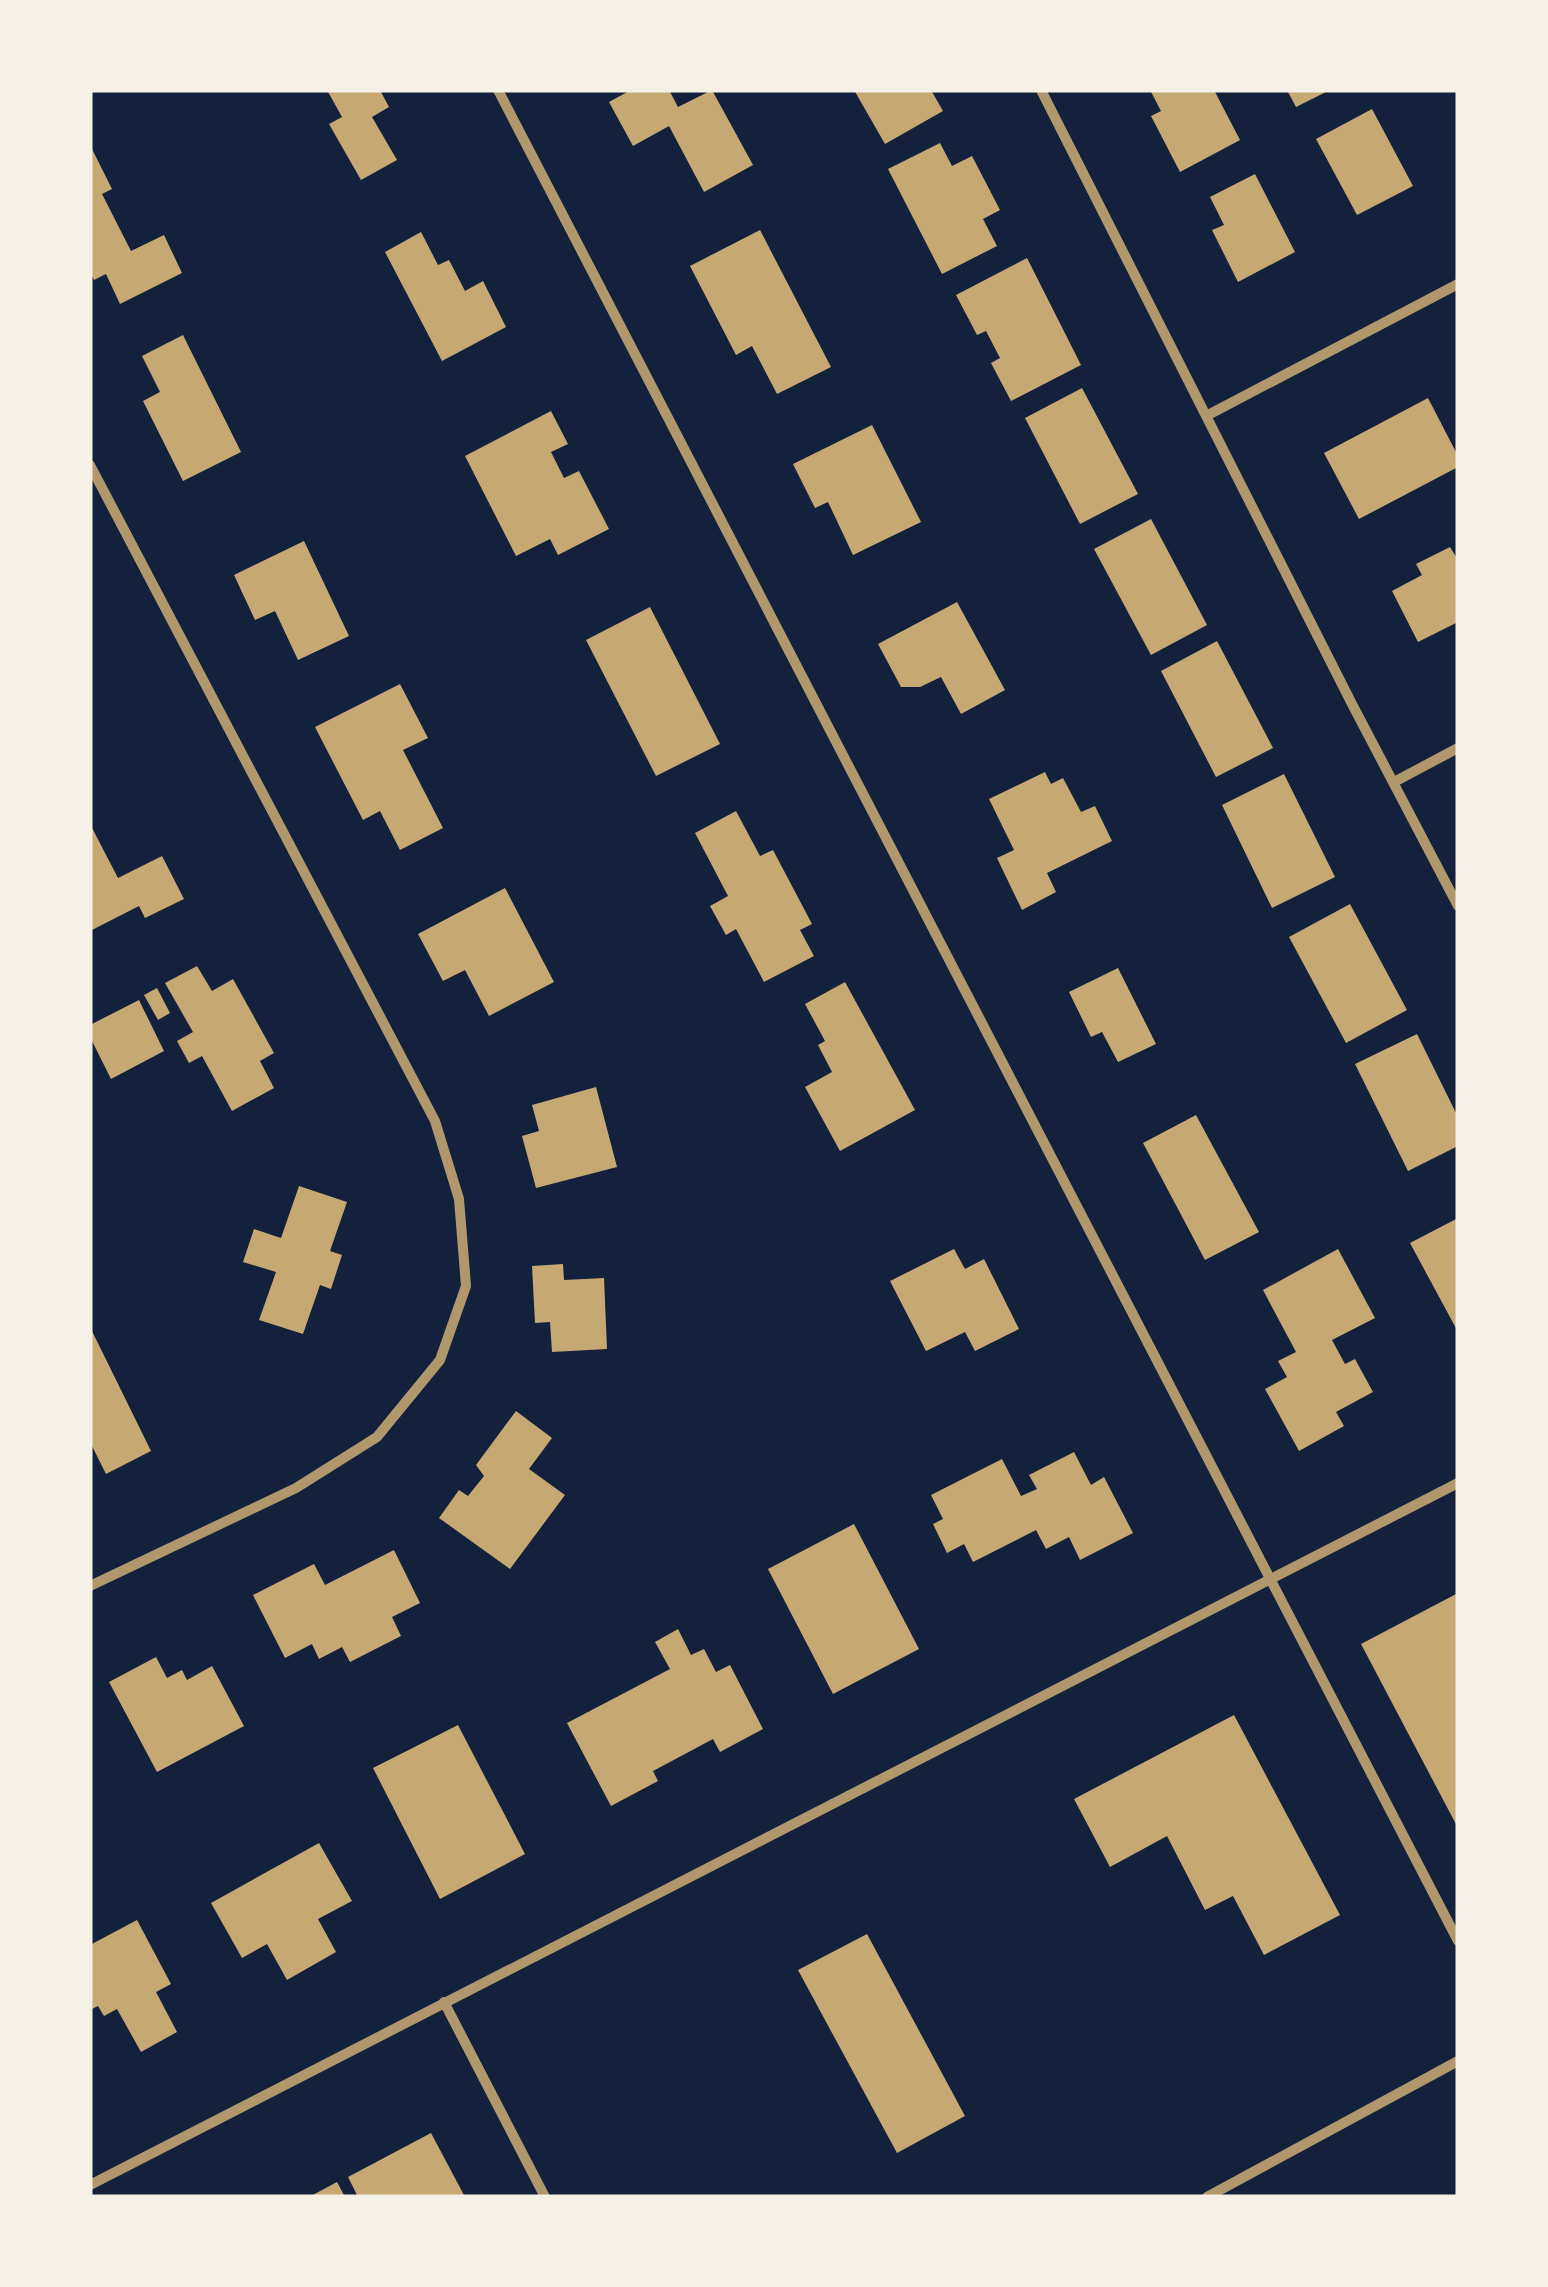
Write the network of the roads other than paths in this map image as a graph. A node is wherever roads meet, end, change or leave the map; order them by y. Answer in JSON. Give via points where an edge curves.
{"nodes":[{"id":1,"x":498,"y":90,"type":"edge"},
{"id":2,"x":1041,"y":90,"type":"edge"},
{"id":3,"x":1458,"y":284,"type":"edge"},
{"id":4,"x":1208,"y":416,"type":"junction"},
{"id":5,"x":90,"y":466,"type":"edge"},
{"id":6,"x":1458,"y":748,"type":"edge"},
{"id":7,"x":1394,"y":782,"type":"junction"},
{"id":8,"x":1458,"y":906,"type":"edge"},
{"id":9,"x":1458,"y":1482,"type":"edge"},
{"id":10,"x":1268,"y":1579,"type":"junction"},
{"id":11,"x":90,"y":1586,"type":"edge"},
{"id":12,"x":1458,"y":1941,"type":"edge"},
{"id":13,"x":444,"y":2002,"type":"junction"},
{"id":14,"x":1458,"y":2061,"type":"edge"},
{"id":15,"x":90,"y":2186,"type":"edge"},
{"id":16,"x":545,"y":2197,"type":"edge"},
{"id":17,"x":1206,"y":2197,"type":"edge"}],
"edges":[{"from":1,"to":10,"type":"street"},
{"from":2,"to":4,"type":"street"},
{"from":3,"to":4,"type":"street"},
{"from":4,"to":7,"type":"street"},
{"from":5,"to":11,"type":"street","via":[[434,1122],[459,1199],[466,1286],[440,1360],[377,1437],[296,1488]]},
{"from":6,"to":7,"type":"street"},
{"from":7,"to":8,"type":"street"},
{"from":9,"to":10,"type":"street"},
{"from":10,"to":12,"type":"street"},
{"from":10,"to":13,"type":"street"},
{"from":13,"to":15,"type":"street"},
{"from":13,"to":16,"type":"street"},
{"from":14,"to":17,"type":"street"}]}
